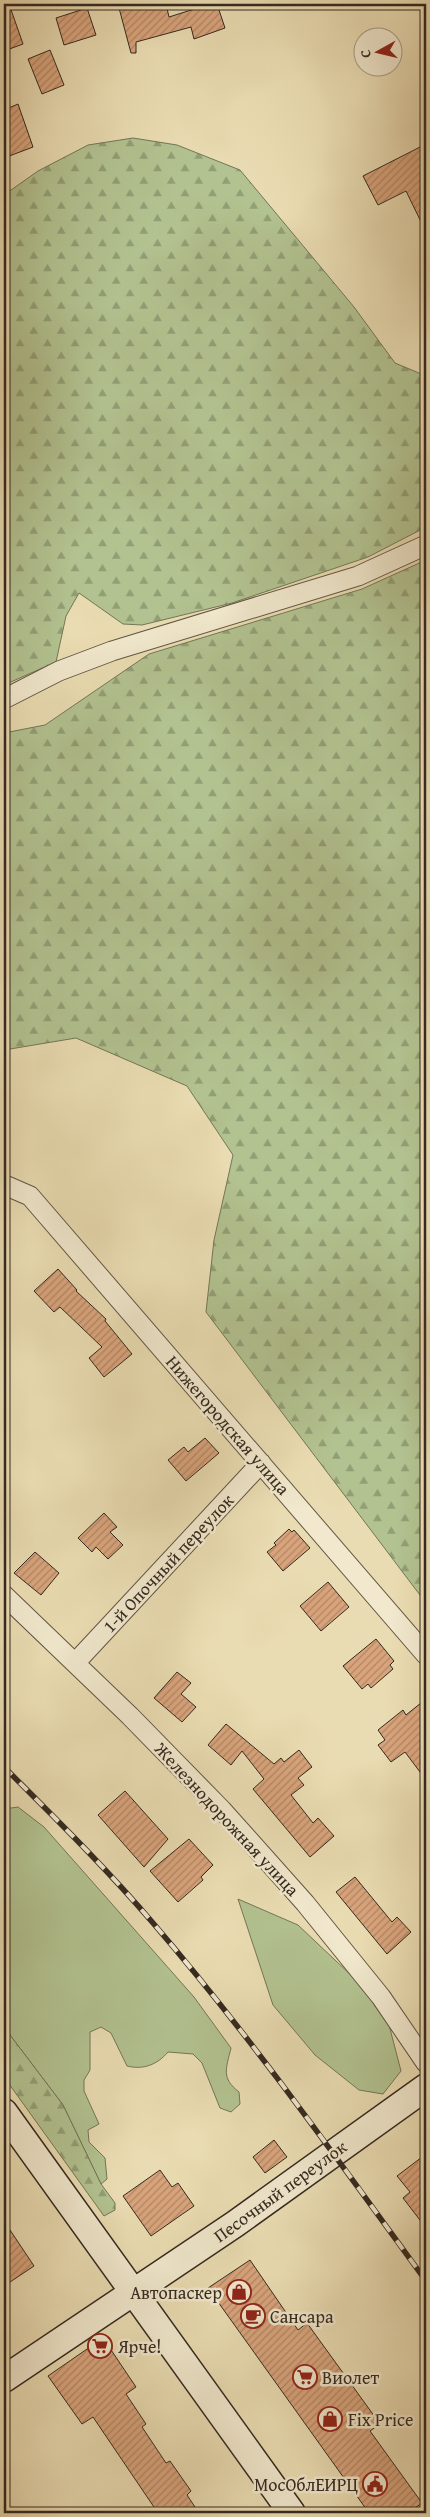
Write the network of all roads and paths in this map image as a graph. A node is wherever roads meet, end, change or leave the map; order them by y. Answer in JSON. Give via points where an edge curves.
{"nodes":[{"id":1,"x":426,"y":545,"type":"edge"},
{"id":2,"x":4,"y":699,"type":"edge"},
{"id":3,"x":4,"y":1187,"type":"edge"},
{"id":4,"x":261,"y":1463,"type":"junction"},
{"id":5,"x":4,"y":1595,"type":"edge"},
{"id":6,"x":426,"y":1654,"type":"edge"},
{"id":7,"x":75,"y":1663,"type":"junction"},
{"id":8,"x":426,"y":2063,"type":"edge"},
{"id":9,"x":426,"y":2087,"type":"edge"},
{"id":10,"x":4,"y":2112,"type":"edge"},
{"id":11,"x":134,"y":2293,"type":"junction"},
{"id":12,"x":4,"y":2379,"type":"edge"},
{"id":13,"x":292,"y":2513,"type":"edge"}],
"edges":[{"from":1,"to":2,"type":"street","via":[[358,576],[112,651],[59,671]]},
{"from":3,"to":4,"type":"street","name":"Нижегородская улица","via":[[30,1196]]},
{"from":4,"to":6,"type":"street","name":"Нижегородская улица"},
{"from":4,"to":7,"type":"street","name":"1-й Опочный переулок"},
{"from":5,"to":7,"type":"street","name":"Железнодорожная улица"},
{"from":7,"to":8,"type":"street","name":"Железнодорожная улица","via":[[222,1810],[305,1903],[382,1997]]},
{"from":9,"to":11,"type":"main road","name":"Песочный переулок"},
{"from":10,"to":11,"type":"main road"},
{"from":11,"to":12,"type":"main road","name":"Песочный переулок"},
{"from":11,"to":13,"type":"main road"}]}
